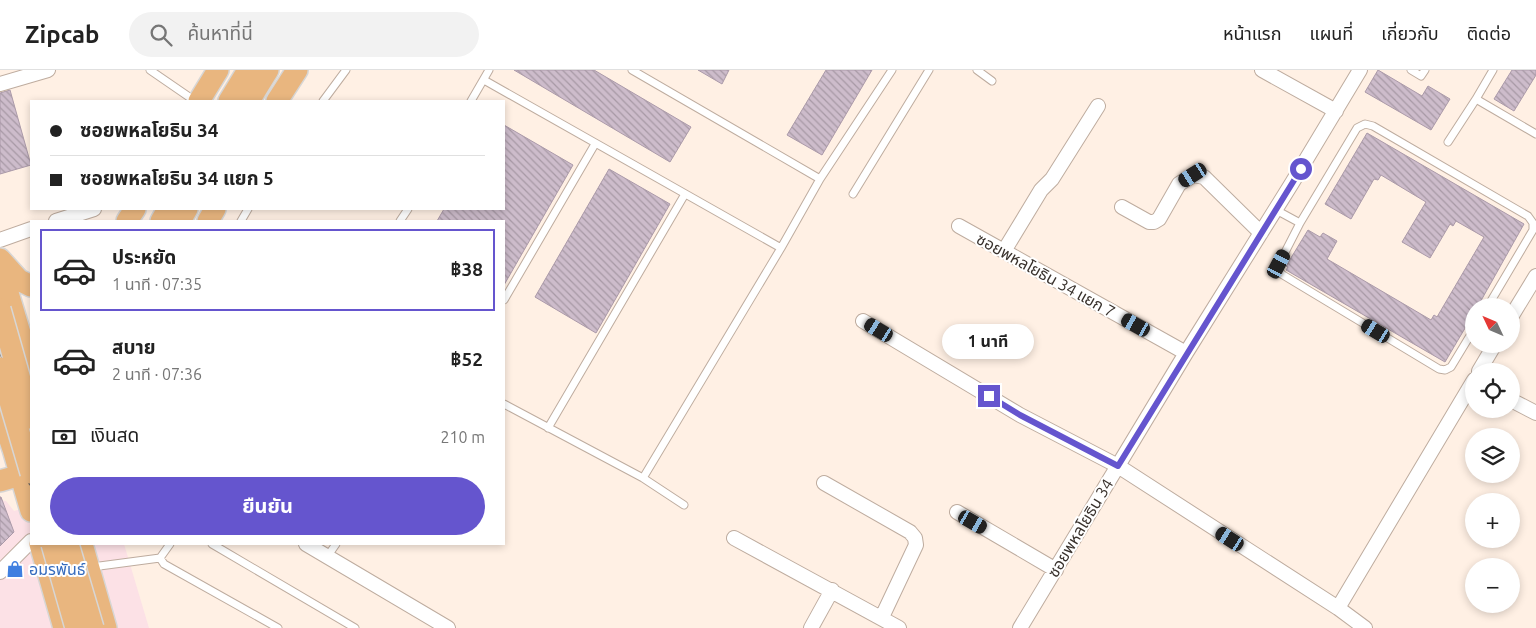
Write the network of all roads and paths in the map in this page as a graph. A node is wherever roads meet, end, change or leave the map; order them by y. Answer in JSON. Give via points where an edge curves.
{"nodes":[{"id":1,"x":48,"y":70,"type":"edge"},
{"id":2,"x":150,"y":70,"type":"edge"},
{"id":3,"x":218,"y":70,"type":"edge"},
{"id":4,"x":248,"y":70,"type":"edge"},
{"id":5,"x":268,"y":70,"type":"edge"},
{"id":6,"x":297,"y":70,"type":"edge"},
{"id":7,"x":346,"y":70,"type":"edge"},
{"id":8,"x":489,"y":70,"type":"edge"},
{"id":9,"x":632,"y":70,"type":"edge"},
{"id":10,"x":892,"y":70,"type":"edge"},
{"id":11,"x":929,"y":70,"type":"edge"},
{"id":12,"x":977,"y":70,"type":"edge"},
{"id":13,"x":1262,"y":70,"type":"edge"},
{"id":14,"x":1360,"y":70,"type":"edge"},
{"id":15,"x":1410,"y":70,"type":"edge"},
{"id":16,"x":1425,"y":70,"type":"edge"},
{"id":17,"x":1493,"y":70,"type":"edge"},
{"id":18,"x":484,"y":80,"type":"junction"},
{"id":19,"x":992,"y":80,"type":"dead end"},
{"id":20,"x":0,"y":84,"type":"edge"},
{"id":21,"x":1476,"y":99,"type":"junction"},
{"id":22,"x":194,"y":100,"type":"edge"},
{"id":23,"x":200,"y":100,"type":"edge"},
{"id":24,"x":230,"y":100,"type":"edge"},
{"id":25,"x":250,"y":100,"type":"edge"},
{"id":26,"x":278,"y":100,"type":"edge"},
{"id":27,"x":324,"y":100,"type":"edge"},
{"id":28,"x":472,"y":100,"type":"edge"},
{"id":29,"x":1098,"y":106,"type":"dead end"},
{"id":30,"x":1336,"y":111,"type":"junction"},
{"id":31,"x":1536,"y":134,"type":"edge"},
{"id":32,"x":1448,"y":142,"type":"dead end"},
{"id":33,"x":595,"y":144,"type":"junction"},
{"id":34,"x":820,"y":179,"type":"junction"},
{"id":35,"x":685,"y":194,"type":"junction"},
{"id":36,"x":853,"y":194,"type":"dead end"},
{"id":37,"x":1122,"y":207,"type":"dead end"},
{"id":38,"x":91,"y":210,"type":"edge"},
{"id":39,"x":1276,"y":210,"type":"junction"},
{"id":40,"x":59,"y":220,"type":"edge"},
{"id":41,"x":1300,"y":223,"type":"junction"},
{"id":42,"x":959,"y":226,"type":"dead end"},
{"id":43,"x":30,"y":229,"type":"edge"},
{"id":44,"x":1261,"y":233,"type":"junction"},
{"id":45,"x":0,"y":240,"type":"edge"},
{"id":46,"x":781,"y":248,"type":"junction"},
{"id":47,"x":1004,"y":251,"type":"junction"},
{"id":48,"x":0,"y":259,"type":"edge"},
{"id":49,"x":0,"y":266,"type":"edge"},
{"id":50,"x":1536,"y":276,"type":"edge"},
{"id":51,"x":30,"y":286,"type":"edge"},
{"id":52,"x":505,"y":298,"type":"edge"},
{"id":53,"x":1493,"y":298,"type":"edge"},
{"id":54,"x":1520,"y":302,"type":"edge"},
{"id":55,"x":0,"y":309,"type":"edge"},
{"id":56,"x":863,"y":321,"type":"dead end"},
{"id":57,"x":1465,"y":344,"type":"edge"},
{"id":58,"x":1186,"y":353,"type":"junction"},
{"id":59,"x":30,"y":367,"type":"edge"},
{"id":60,"x":0,"y":368,"type":"edge"},
{"id":61,"x":0,"y":394,"type":"edge"},
{"id":62,"x":1465,"y":395,"type":"edge"},
{"id":63,"x":1520,"y":403,"type":"edge"},
{"id":64,"x":505,"y":405,"type":"edge"},
{"id":65,"x":1534,"y":408,"type":"edge"},
{"id":66,"x":0,"y":411,"type":"edge"},
{"id":67,"x":30,"y":414,"type":"edge"},
{"id":68,"x":548,"y":428,"type":"junction"},
{"id":69,"x":22,"y":461,"type":"edge"},
{"id":70,"x":1118,"y":466,"type":"junction"},
{"id":71,"x":643,"y":478,"type":"junction"},
{"id":72,"x":0,"y":481,"type":"edge"},
{"id":73,"x":824,"y":483,"type":"dead end"},
{"id":74,"x":30,"y":505,"type":"edge"},
{"id":75,"x":684,"y":505,"type":"dead end"},
{"id":76,"x":957,"y":512,"type":"dead end"},
{"id":77,"x":734,"y":538,"type":"dead end"},
{"id":78,"x":30,"y":542,"type":"edge"},
{"id":79,"x":40,"y":545,"type":"edge"},
{"id":80,"x":52,"y":545,"type":"edge"},
{"id":81,"x":68,"y":545,"type":"edge"},
{"id":82,"x":82,"y":545,"type":"edge"},
{"id":83,"x":169,"y":545,"type":"edge"},
{"id":84,"x":214,"y":545,"type":"edge"},
{"id":85,"x":308,"y":545,"type":"edge"},
{"id":86,"x":335,"y":545,"type":"edge"},
{"id":87,"x":327,"y":557,"type":"junction"},
{"id":88,"x":160,"y":558,"type":"junction"},
{"id":89,"x":89,"y":568,"type":"junction"},
{"id":90,"x":1056,"y":570,"type":"junction"},
{"id":91,"x":0,"y":572,"type":"edge"},
{"id":92,"x":50,"y":579,"type":"junction"},
{"id":93,"x":832,"y":590,"type":"junction"},
{"id":94,"x":1338,"y":608,"type":"junction"},
{"id":95,"x":882,"y":617,"type":"junction"},
{"id":96,"x":1024,"y":626,"type":"edge"},
{"id":97,"x":64,"y":628,"type":"edge"},
{"id":98,"x":76,"y":628,"type":"edge"},
{"id":99,"x":93,"y":628,"type":"edge"},
{"id":100,"x":106,"y":628,"type":"edge"},
{"id":101,"x":278,"y":628,"type":"edge"},
{"id":102,"x":355,"y":628,"type":"edge"},
{"id":103,"x":448,"y":628,"type":"edge"},
{"id":104,"x":811,"y":628,"type":"edge"},
{"id":105,"x":899,"y":628,"type":"edge"},
{"id":106,"x":1364,"y":628,"type":"edge"}],
"edges":[{"from":1,"to":20,"type":"street"},
{"from":2,"to":22,"type":"lane"},
{"from":3,"to":23,"type":"main road"},
{"from":4,"to":24,"type":"main road"},
{"from":5,"to":25,"type":"main road"},
{"from":6,"to":26,"type":"main road"},
{"from":7,"to":27,"type":"lane"},
{"from":8,"to":18,"type":"lane"},
{"from":9,"to":34,"type":"lane"},
{"from":10,"to":34,"type":"lane"},
{"from":11,"to":36,"type":"lane"},
{"from":12,"to":19,"type":"lane"},
{"from":13,"to":30,"type":"street"},
{"from":14,"to":30,"type":"street","name":"ซอยพหลโยธิน 34"},
{"from":15,"to":16,"type":"lane","via":[[1421,76]]},
{"from":17,"to":21,"type":"lane"},
{"from":18,"to":28,"type":"lane"},
{"from":18,"to":33,"type":"lane"},
{"from":21,"to":31,"type":"lane"},
{"from":21,"to":32,"type":"lane"},
{"from":29,"to":47,"type":"street"},
{"from":30,"to":39,"type":"street","name":"ซอยพหลโยธิน 34"},
{"from":33,"to":35,"type":"lane"},
{"from":33,"to":52,"type":"lane"},
{"from":34,"to":46,"type":"lane"},
{"from":35,"to":46,"type":"lane"},
{"from":35,"to":68,"type":"lane"},
{"from":37,"to":44,"type":"street","via":[[1154,222],[1159,219],[1179,184],[1193,175],[1204,177]]},
{"from":38,"to":40,"type":"street"},
{"from":39,"to":41,"type":"lane"},
{"from":39,"to":44,"type":"street","name":"ซอยพหลโยธิน 34"},
{"from":41,"to":53,"type":"lane","via":[[1357,128],[1365,124],[1372,126],[1528,216],[1533,222],[1533,230]]},
{"from":41,"to":57,"type":"lane","via":[[1279,264],[1278,270],[1283,275],[1439,369],[1451,367]]},
{"from":42,"to":47,"type":"street","name":"ซอยพหลโยธิน 34 แยก 7"},
{"from":43,"to":45,"type":"street"},
{"from":44,"to":58,"type":"street","name":"ซอยพหลโยธิน 34"},
{"from":46,"to":71,"type":"lane"},
{"from":47,"to":58,"type":"street","name":"ซอยพหลโยธิน 34 แยก 7"},
{"from":48,"to":51,"type":"main road","via":[[19,280]]},
{"from":49,"to":59,"type":"main road"},
{"from":50,"to":54,"type":"street"},
{"from":55,"to":67,"type":"main road","bridge":true},
{"from":56,"to":70,"type":"street","via":[[1020,415]]},
{"from":58,"to":70,"type":"street","name":"ซอยพหลโยธิน 34"},
{"from":60,"to":69,"type":"main road","bridge":true},
{"from":61,"to":67,"type":"main road"},
{"from":62,"to":94,"type":"street"},
{"from":63,"to":65,"type":"street"},
{"from":64,"to":68,"type":"lane"},
{"from":66,"to":69,"type":"main road"},
{"from":67,"to":69,"type":"main road"},
{"from":68,"to":71,"type":"lane"},
{"from":69,"to":72,"type":"main road"},
{"from":69,"to":74,"type":"main road"},
{"from":70,"to":90,"type":"street","name":"ซอยพหลโยธิน 34"},
{"from":70,"to":94,"type":"street"},
{"from":71,"to":75,"type":"lane"},
{"from":73,"to":95,"type":"street","via":[[910,532],[915,538],[916,545]]},
{"from":76,"to":90,"type":"street"},
{"from":77,"to":93,"type":"street"},
{"from":78,"to":91,"type":"street"},
{"from":79,"to":92,"type":"main road"},
{"from":80,"to":98,"type":"main road","bridge":true},
{"from":81,"to":99,"type":"main road","bridge":true},
{"from":82,"to":89,"type":"main road"},
{"from":83,"to":88,"type":"lane"},
{"from":84,"to":102,"type":"lane"},
{"from":85,"to":87,"type":"street"},
{"from":86,"to":87,"type":"lane"},
{"from":87,"to":103,"type":"street"},
{"from":88,"to":89,"type":"lane"},
{"from":88,"to":101,"type":"lane","via":[[164,564]]},
{"from":89,"to":92,"type":"main road"},
{"from":89,"to":100,"type":"main road"},
{"from":90,"to":96,"type":"street","name":"ซอยพหลโยธิน 34"},
{"from":92,"to":97,"type":"main road"},
{"from":93,"to":95,"type":"street"},
{"from":93,"to":104,"type":"street"},
{"from":94,"to":106,"type":"street"},
{"from":95,"to":105,"type":"street"}]}
